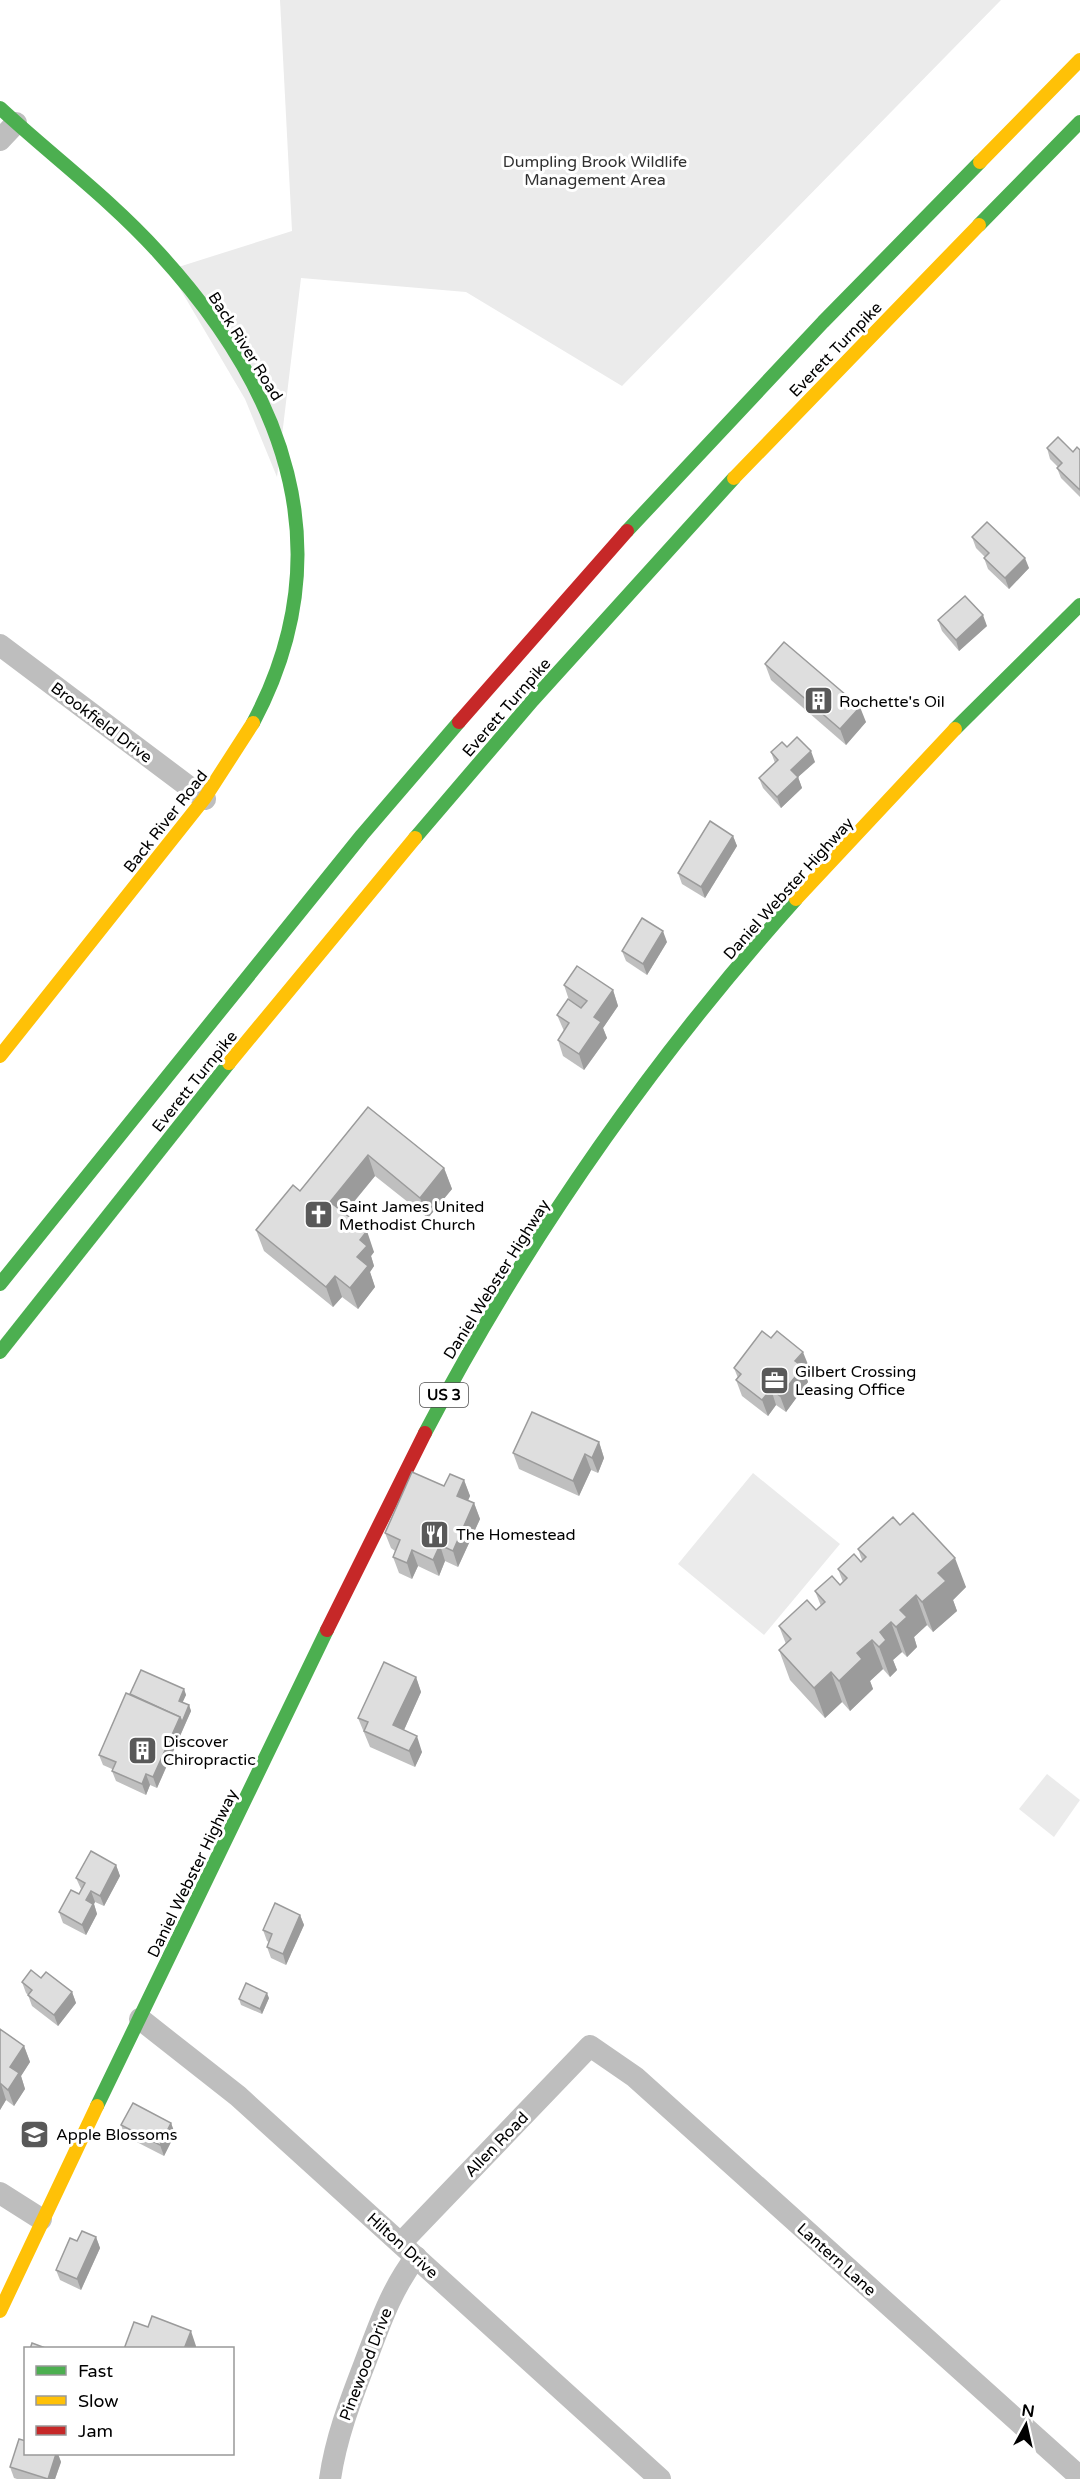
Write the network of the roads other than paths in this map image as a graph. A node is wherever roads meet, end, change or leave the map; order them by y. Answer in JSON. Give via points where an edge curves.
{"nodes":[{"id":1,"x":1080,"y":60,"type":"edge"},
{"id":2,"x":8,"y":115,"type":"edge"},
{"id":3,"x":1080,"y":122,"type":"edge"},
{"id":4,"x":0,"y":140,"type":"edge"},
{"id":5,"x":1080,"y":605,"type":"edge"},
{"id":6,"x":0,"y":645,"type":"edge"},
{"id":7,"x":205,"y":799,"type":"junction"},
{"id":8,"x":0,"y":1056,"type":"edge"},
{"id":9,"x":0,"y":1284,"type":"edge"},
{"id":10,"x":0,"y":1352,"type":"edge"},
{"id":11,"x":140,"y":2019,"type":"junction"},
{"id":12,"x":590,"y":2046,"type":"joint"},
{"id":13,"x":0,"y":2193,"type":"edge"},
{"id":14,"x":41,"y":2220,"type":"junction"},
{"id":15,"x":409,"y":2250,"type":"junction"},
{"id":16,"x":0,"y":2312,"type":"edge"},
{"id":17,"x":1080,"y":2478,"type":"edge"},
{"id":18,"x":330,"y":2479,"type":"edge"},
{"id":19,"x":660,"y":2479,"type":"edge"}],
"edges":[{"from":1,"to":9,"type":"main road","name":"Everett Turnpike","via":[[823,322],[587,573],[362,835]]},
{"from":2,"to":4,"type":"street"},
{"from":2,"to":7,"type":"main road","name":"Back River Road","via":[[146,239],[177,273],[244,369],[266,407],[284,453],[294,498],[296,544],[294,590],[286,635],[253,723]]},
{"from":3,"to":10,"type":"main road","name":"Everett Turnpike","via":[[848,357],[612,610],[386,871]]},
{"from":5,"to":11,"type":"main road","name":"Daniel Webster Highway","number":"US 3","via":[[875,815],[751,951],[663,1062],[572,1190],[443,1398],[342,1598]]},
{"from":6,"to":7,"type":"street","name":"Brookfield Drive"},
{"from":7,"to":8,"type":"main road","name":"Back River Road"},
{"from":11,"to":14,"type":"main road","name":"Daniel Webster Highway","number":"US 3"},
{"from":11,"to":15,"type":"street","name":"Hilton Drive","via":[[238,2096]]},
{"from":12,"to":15,"type":"street","name":"Allen Road"},
{"from":12,"to":17,"type":"street","name":"Lantern Lane","via":[[635,2077]]},
{"from":13,"to":14,"type":"street"},
{"from":14,"to":16,"type":"main road","name":"Daniel Webster Highway","number":"US 3"},
{"from":15,"to":18,"type":"street","name":"Pinewood Drive","via":[[341,2424]]},
{"from":15,"to":19,"type":"street","name":"Hilton Drive"}]}
